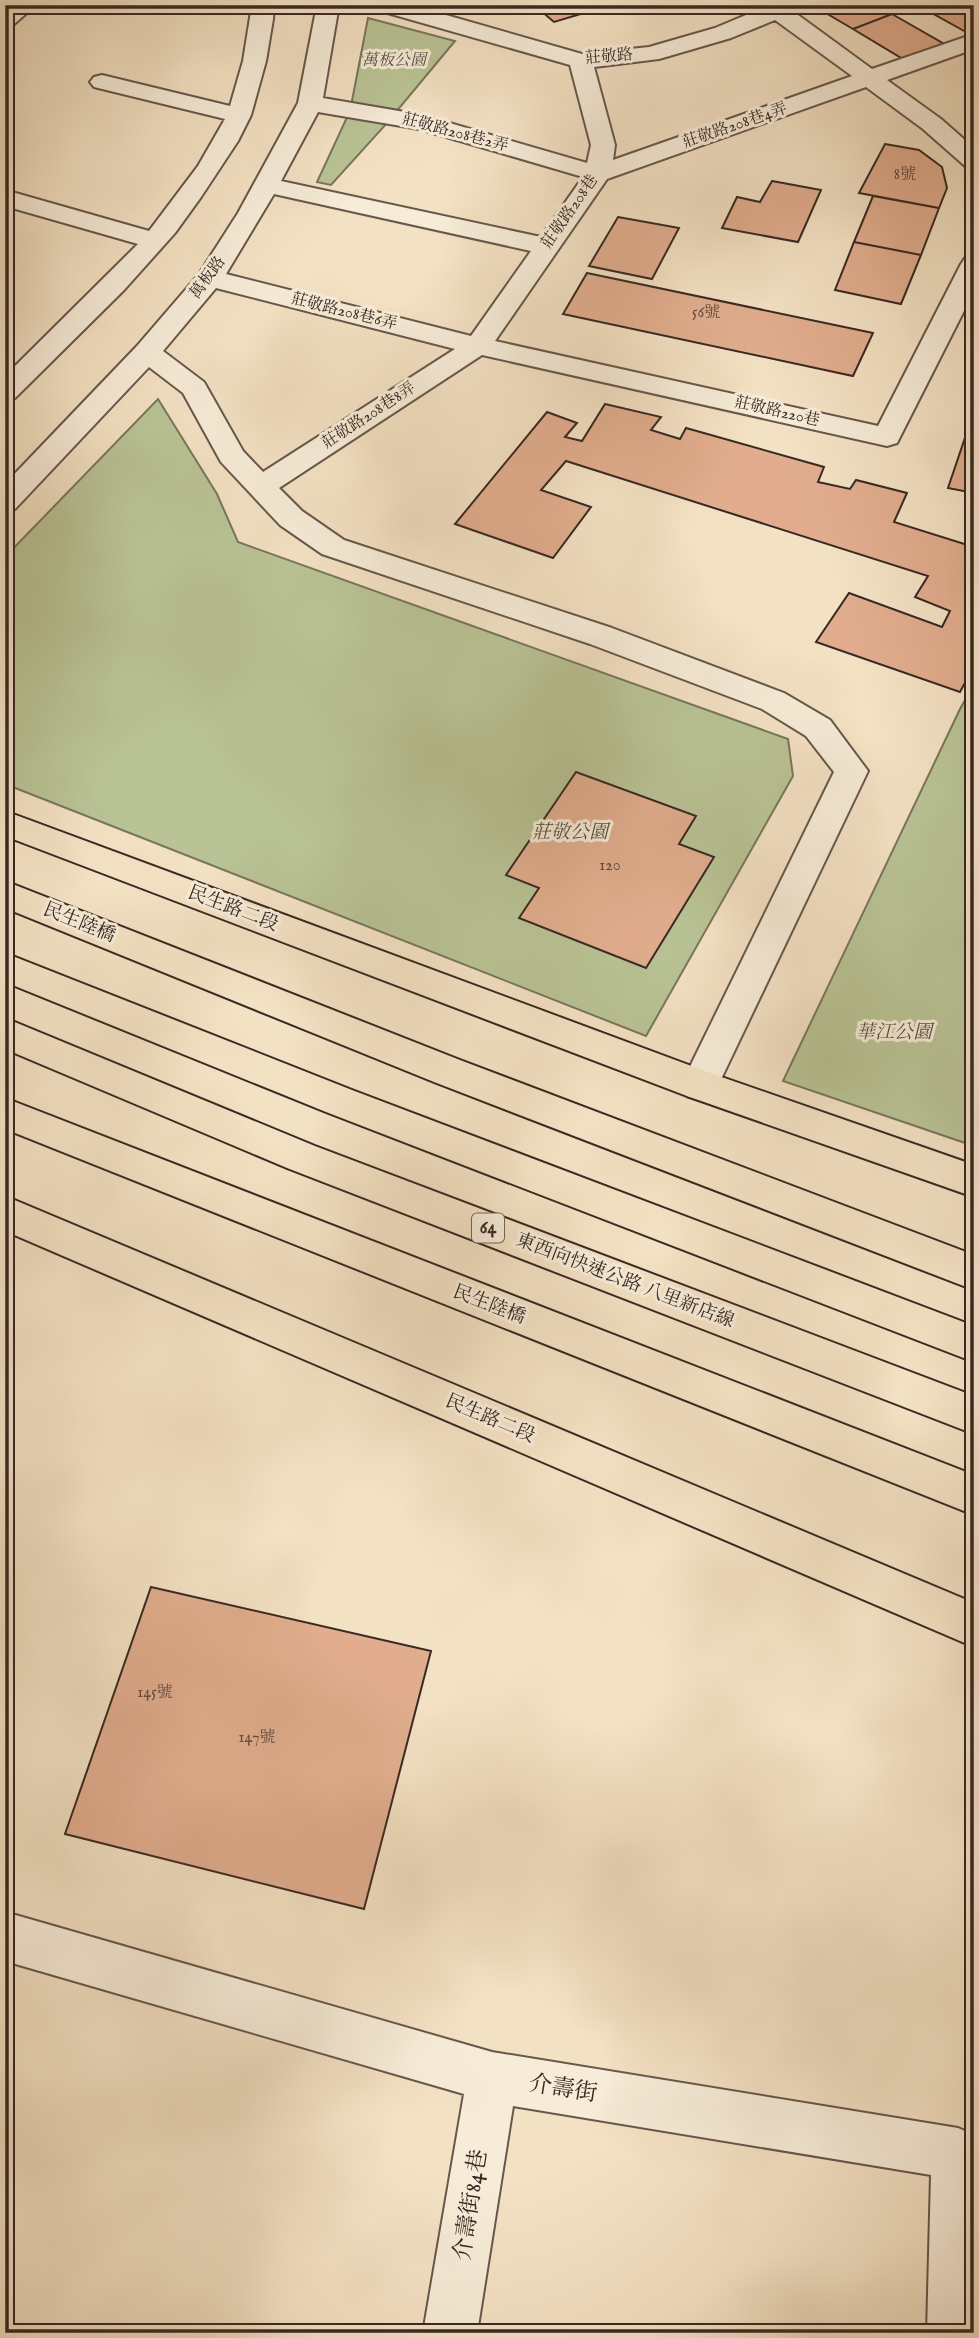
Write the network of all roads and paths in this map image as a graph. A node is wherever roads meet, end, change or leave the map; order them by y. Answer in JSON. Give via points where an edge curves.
{"nodes":[{"id":1,"x":263,"y":5,"type":"edge"},
{"id":2,"x":328,"y":5,"type":"edge"},
{"id":3,"x":385,"y":5,"type":"edge"},
{"id":4,"x":784,"y":8,"type":"edge"},
{"id":5,"x":974,"y":41,"type":"edge"},
{"id":6,"x":581,"y":61,"type":"junction"},
{"id":7,"x":871,"y":79,"type":"junction"},
{"id":8,"x":102,"y":82,"type":"dead end"},
{"id":9,"x":310,"y":103,"type":"junction"},
{"id":10,"x":239,"y":115,"type":"junction"},
{"id":11,"x":974,"y":161,"type":"edge"},
{"id":12,"x":598,"y":174,"type":"junction"},
{"id":13,"x":266,"y":185,"type":"junction"},
{"id":14,"x":5,"y":198,"type":"edge"},
{"id":15,"x":153,"y":240,"type":"junction"},
{"id":16,"x":546,"y":246,"type":"junction"},
{"id":17,"x":974,"y":264,"type":"edge"},
{"id":18,"x":210,"y":278,"type":"junction"},
{"id":19,"x":478,"y":346,"type":"junction"},
{"id":20,"x":5,"y":352,"type":"edge"},
{"id":21,"x":147,"y":352,"type":"junction"},
{"id":22,"x":36,"y":362,"type":"junction"},
{"id":23,"x":5,"y":392,"type":"edge"},
{"id":24,"x":261,"y":486,"type":"junction"},
{"id":25,"x":5,"y":502,"type":"edge"},
{"id":26,"x":5,"y":823,"type":"edge"},
{"id":27,"x":5,"y":894,"type":"edge"},
{"id":28,"x":5,"y":967,"type":"edge"},
{"id":29,"x":5,"y":1033,"type":"edge"},
{"id":30,"x":700,"y":1085,"type":"junction"},
{"id":31,"x":5,"y":1113,"type":"edge"},
{"id":32,"x":974,"y":1181,"type":"edge"},
{"id":33,"x":5,"y":1213,"type":"edge"},
{"id":34,"x":974,"y":1273,"type":"edge"},
{"id":35,"x":974,"y":1344,"type":"edge"},
{"id":36,"x":974,"y":1415,"type":"edge"},
{"id":37,"x":974,"y":1495,"type":"edge"},
{"id":38,"x":974,"y":1625,"type":"edge"},
{"id":39,"x":5,"y":1936,"type":"edge"},
{"id":40,"x":492,"y":2077,"type":"junction"},
{"id":41,"x":450,"y":2333,"type":"edge"},
{"id":42,"x":954,"y":2333,"type":"edge"}],
"edges":[{"from":1,"to":10,"type":"street","via":[[261,33]]},
{"from":2,"to":9,"type":"street","name":"萬板路"},
{"from":3,"to":6,"type":"street","name":"莊敬路"},
{"from":4,"to":6,"type":"street","name":"莊敬路","via":[[723,33],[651,54]]},
{"from":4,"to":7,"type":"street"},
{"from":5,"to":7,"type":"street","name":"莊敬路208巷4弄"},
{"from":6,"to":12,"type":"street","name":"莊敬路208巷","via":[[603,145]]},
{"from":7,"to":11,"type":"street"},
{"from":7,"to":12,"type":"street","name":"莊敬路208巷4弄"},
{"from":8,"to":10,"type":"street"},
{"from":9,"to":12,"type":"street","name":"莊敬路208巷2弄","via":[[422,122]]},
{"from":9,"to":13,"type":"street","name":"萬板路"},
{"from":10,"to":15,"type":"street","via":[[189,200]]},
{"from":12,"to":16,"type":"street","name":"莊敬路208巷"},
{"from":13,"to":16,"type":"street"},
{"from":13,"to":18,"type":"street","name":"萬板路"},
{"from":14,"to":15,"type":"street"},
{"from":15,"to":22,"type":"street","via":[[114,286]]},
{"from":16,"to":19,"type":"street","name":"莊敬路208巷"},
{"from":17,"to":19,"type":"street","name":"莊敬路220巷","via":[[887,437]]},
{"from":18,"to":19,"type":"street","name":"莊敬路208巷6弄"},
{"from":18,"to":21,"type":"street","name":"萬板路"},
{"from":19,"to":24,"type":"street","name":"莊敬路208巷8弄"},
{"from":20,"to":22,"type":"street"},
{"from":21,"to":24,"type":"street","via":[[194,388],[231,456]]},
{"from":21,"to":25,"type":"street","name":"萬板路"},
{"from":22,"to":23,"type":"street"},
{"from":24,"to":30,"type":"street","via":[[291,518],[333,547],[601,636],[773,701],[818,728],[851,771]]},
{"from":26,"to":30,"type":"main road","name":"民生路二段"},
{"from":27,"to":34,"type":"main road","name":"民生陸橋"},
{"from":28,"to":35,"type":"main road","via":[[352,1106]]},
{"from":29,"to":36,"type":"main road","name":"東西向快速公路 八里新店線","number":"64","via":[[301,1157]]},
{"from":30,"to":32,"type":"main road","name":"民生路二段"},
{"from":31,"to":37,"type":"main road","name":"民生陸橋"},
{"from":33,"to":38,"type":"main road","name":"民生路二段"},
{"from":39,"to":40,"type":"street","name":"介壽街"},
{"from":40,"to":41,"type":"street","name":"介壽街84巷"},
{"from":40,"to":42,"type":"street","name":"介壽街","via":[[958,2154]]}]}
